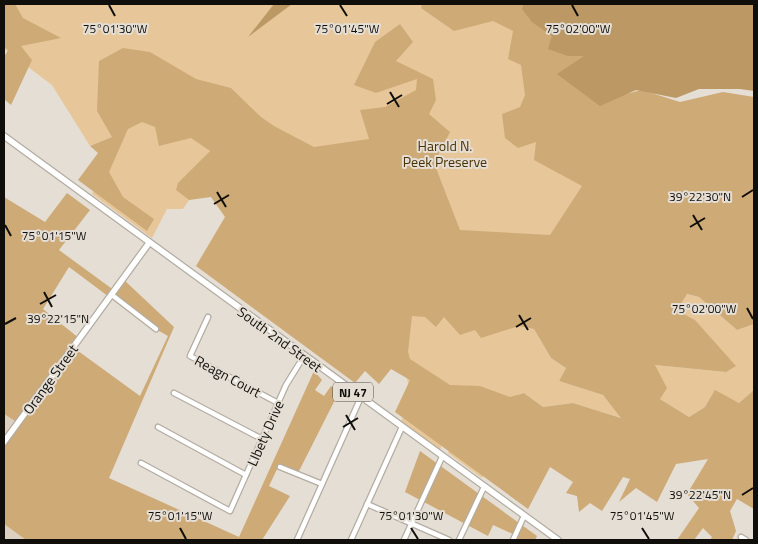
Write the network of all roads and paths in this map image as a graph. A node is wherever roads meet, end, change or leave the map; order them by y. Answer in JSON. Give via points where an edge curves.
{"nodes":[{"id":1,"x":4,"y":136,"type":"edge"},
{"id":2,"x":149,"y":243,"type":"junction"},
{"id":3,"x":112,"y":295,"type":"junction"},
{"id":4,"x":208,"y":317,"type":"dead end"},
{"id":5,"x":156,"y":329,"type":"dead end"},
{"id":6,"x":304,"y":356,"type":"junction"},
{"id":7,"x":174,"y":392,"type":"dead end"},
{"id":8,"x":361,"y":397,"type":"junction"},
{"id":9,"x":278,"y":402,"type":"junction"},
{"id":10,"x":158,"y":427,"type":"dead end"},
{"id":11,"x":402,"y":427,"type":"junction"},
{"id":12,"x":262,"y":439,"type":"junction"},
{"id":13,"x":4,"y":442,"type":"edge"},
{"id":14,"x":442,"y":457,"type":"junction"},
{"id":15,"x":141,"y":463,"type":"dead end"},
{"id":16,"x":280,"y":467,"type":"dead end"},
{"id":17,"x":246,"y":476,"type":"junction"},
{"id":18,"x":322,"y":484,"type":"junction"},
{"id":19,"x":484,"y":486,"type":"junction"},
{"id":20,"x":367,"y":504,"type":"junction"},
{"id":21,"x":524,"y":516,"type":"junction"},
{"id":22,"x":412,"y":524,"type":"junction"},
{"id":23,"x":741,"y":537,"type":"dead end"},
{"id":24,"x":297,"y":540,"type":"edge"},
{"id":25,"x":350,"y":540,"type":"edge"},
{"id":26,"x":404,"y":540,"type":"edge"},
{"id":27,"x":449,"y":540,"type":"edge"},
{"id":28,"x":459,"y":540,"type":"edge"},
{"id":29,"x":513,"y":540,"type":"edge"},
{"id":30,"x":558,"y":540,"type":"edge"},
{"id":31,"x":746,"y":540,"type":"edge"}],
"edges":[{"from":1,"to":2,"type":"main road","name":"South 2nd Street","number":"NJ 47"},
{"from":2,"to":3,"type":"main road","name":"Orange Street"},
{"from":2,"to":6,"type":"main road","name":"South 2nd Street","number":"NJ 47"},
{"from":3,"to":5,"type":"street"},
{"from":3,"to":13,"type":"main road","name":"Orange Street"},
{"from":4,"to":9,"type":"street","name":"Reagn Court","via":[[190,356]]},
{"from":6,"to":8,"type":"main road","name":"South 2nd Street","number":"NJ 47"},
{"from":6,"to":9,"type":"street","name":"LIbety Drive"},
{"from":7,"to":12,"type":"street"},
{"from":8,"to":11,"type":"main road","name":"South 2nd Street","number":"NJ 47"},
{"from":8,"to":18,"type":"street"},
{"from":9,"to":12,"type":"street","name":"LIbety Drive"},
{"from":10,"to":17,"type":"street"},
{"from":11,"to":14,"type":"main road","name":"South 2nd Street","number":"NJ 47"},
{"from":11,"to":20,"type":"street"},
{"from":12,"to":17,"type":"street","name":"LIbety Drive"},
{"from":14,"to":19,"type":"main road","name":"South 2nd Street","number":"NJ 47"},
{"from":14,"to":22,"type":"street"},
{"from":15,"to":17,"type":"street","name":"LIbety Drive","via":[[230,511]]},
{"from":16,"to":18,"type":"street"},
{"from":18,"to":24,"type":"street"},
{"from":19,"to":21,"type":"main road","name":"South 2nd Street","number":"NJ 47"},
{"from":19,"to":28,"type":"street"},
{"from":20,"to":22,"type":"street"},
{"from":20,"to":25,"type":"street"},
{"from":21,"to":29,"type":"street"},
{"from":21,"to":30,"type":"main road","name":"South 2nd Street","number":"NJ 47"},
{"from":22,"to":26,"type":"street"},
{"from":22,"to":27,"type":"street"},
{"from":23,"to":31,"type":"street"}]}
